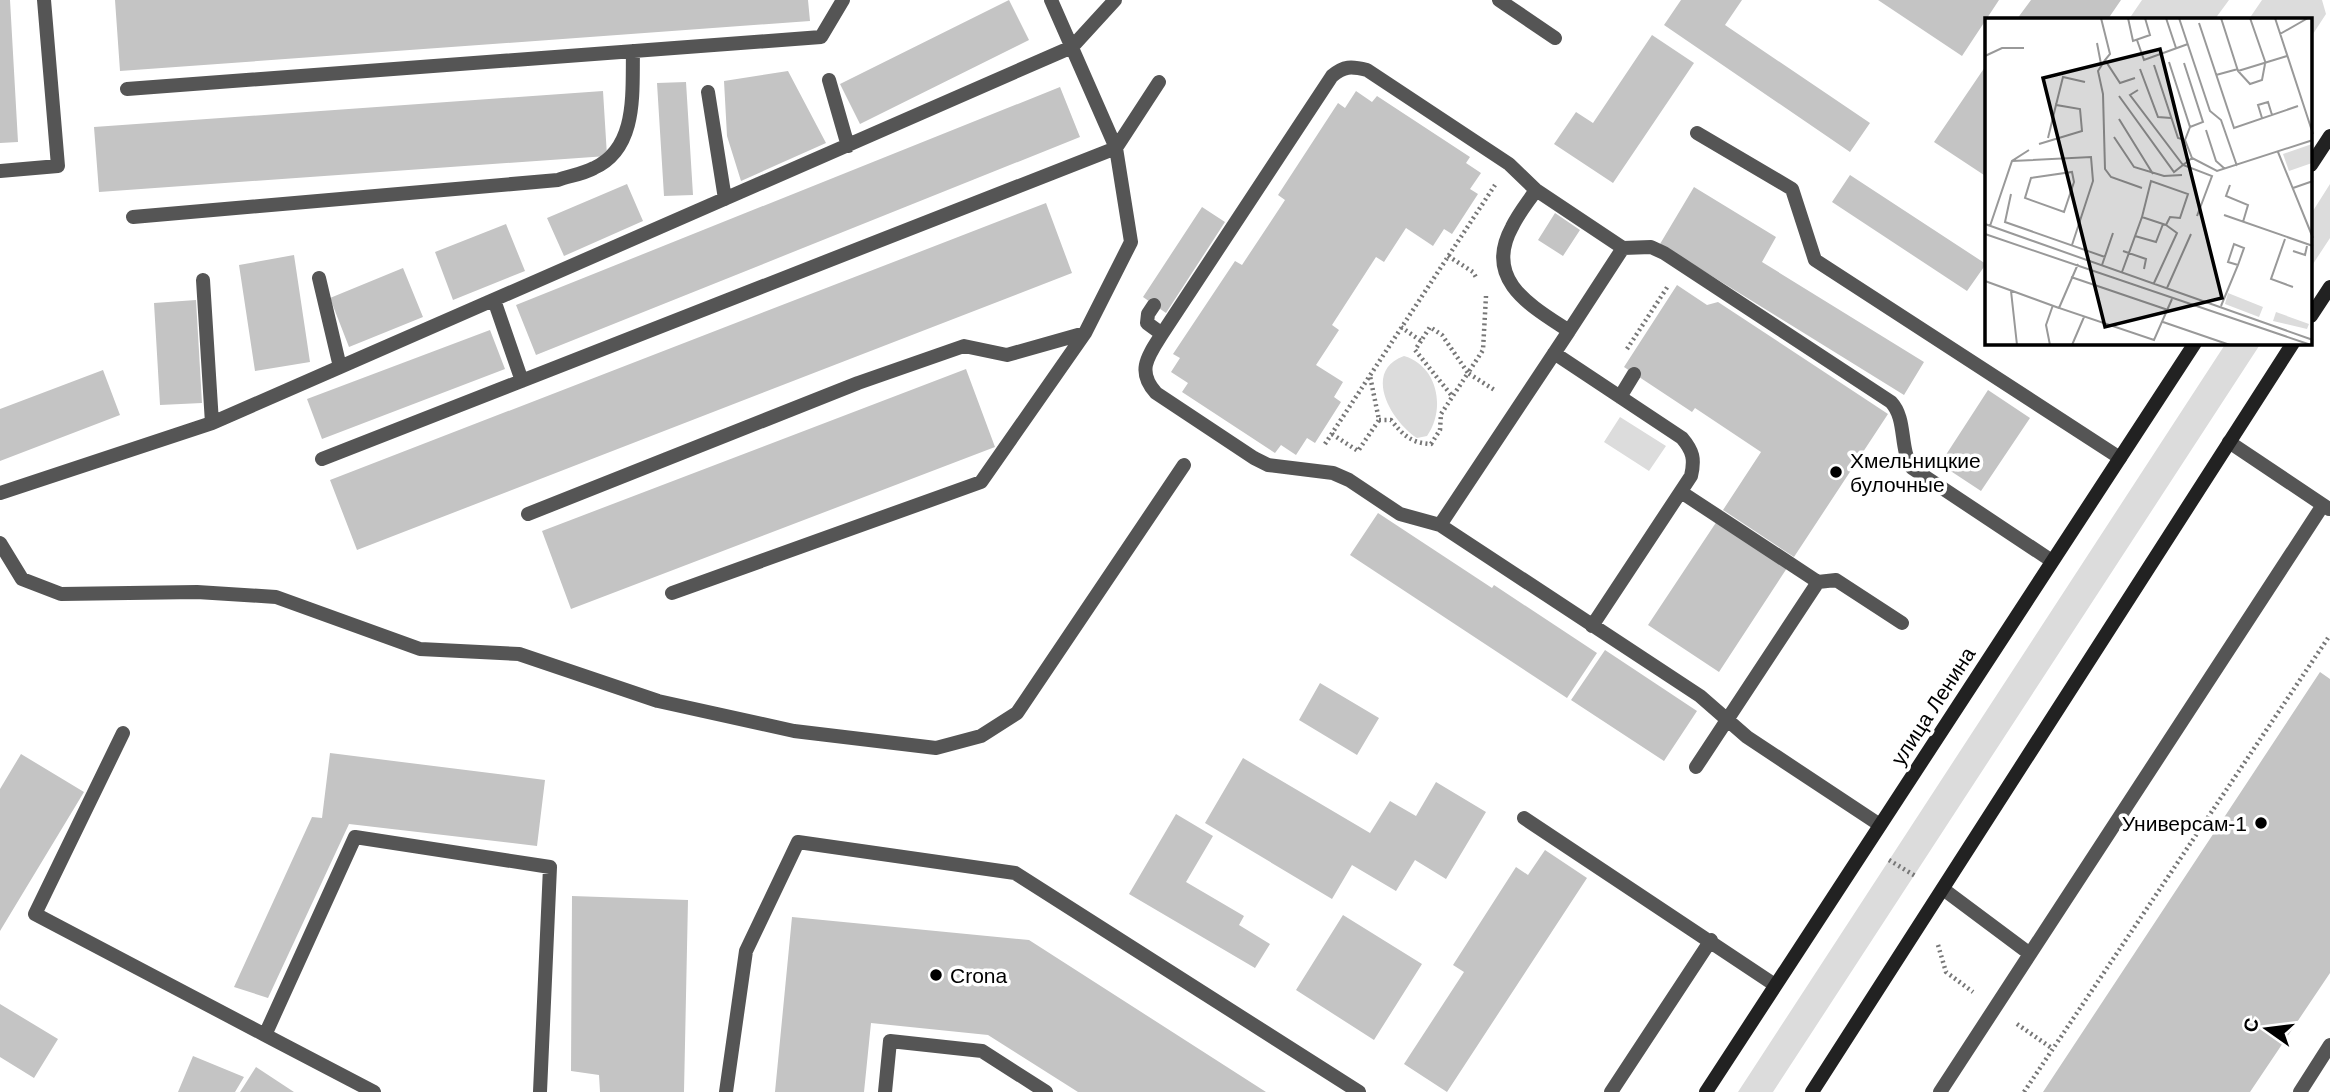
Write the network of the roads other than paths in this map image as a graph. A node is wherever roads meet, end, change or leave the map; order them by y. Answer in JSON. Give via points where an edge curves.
{"nodes":[{"id":1,"x":44,"y":0,"type":"edge"},
{"id":2,"x":843,"y":0,"type":"edge"},
{"id":3,"x":1051,"y":0,"type":"edge"},
{"id":4,"x":1115,"y":0,"type":"edge"},
{"id":5,"x":1499,"y":0,"type":"edge"},
{"id":6,"x":1555,"y":38,"type":"dead end"},
{"id":7,"x":1072,"y":47,"type":"junction"},
{"id":8,"x":633,"y":51,"type":"junction"},
{"id":9,"x":829,"y":80,"type":"dead end"},
{"id":10,"x":1159,"y":82,"type":"dead end"},
{"id":11,"x":127,"y":89,"type":"dead end"},
{"id":12,"x":708,"y":92,"type":"dead end"},
{"id":13,"x":1697,"y":133,"type":"dead end"},
{"id":14,"x":2330,"y":136,"type":"edge"},
{"id":15,"x":848,"y":146,"type":"junction"},
{"id":16,"x":1116,"y":148,"type":"junction"},
{"id":17,"x":2312,"y":164,"type":"edge"},
{"id":18,"x":0,"y":171,"type":"edge"},
{"id":19,"x":1536,"y":190,"type":"junction"},
{"id":20,"x":725,"y":199,"type":"junction"},
{"id":21,"x":133,"y":217,"type":"dead end"},
{"id":22,"x":1623,"y":248,"type":"junction"},
{"id":23,"x":319,"y":278,"type":"dead end"},
{"id":24,"x":203,"y":280,"type":"dead end"},
{"id":25,"x":2330,"y":287,"type":"edge"},
{"id":26,"x":494,"y":300,"type":"junction"},
{"id":27,"x":1154,"y":305,"type":"dead end"},
{"id":28,"x":2312,"y":314,"type":"edge"},
{"id":29,"x":1569,"y":331,"type":"junction"},
{"id":30,"x":1085,"y":333,"type":"junction"},
{"id":31,"x":1162,"y":334,"type":"junction"},
{"id":32,"x":2194,"y":345,"type":"edge"},
{"id":33,"x":2292,"y":345,"type":"edge"},
{"id":34,"x":1553,"y":353,"type":"junction"},
{"id":35,"x":340,"y":367,"type":"junction"},
{"id":36,"x":1634,"y":374,"type":"dead end"},
{"id":37,"x":522,"y":381,"type":"junction"},
{"id":38,"x":1620,"y":397,"type":"junction"},
{"id":39,"x":212,"y":423,"type":"junction"},
{"id":40,"x":2229,"y":442,"type":"junction"},
{"id":41,"x":2120,"y":458,"type":"junction"},
{"id":42,"x":322,"y":459,"type":"dead end"},
{"id":43,"x":1184,"y":465,"type":"dead end"},
{"id":44,"x":1681,"y":492,"type":"junction"},
{"id":45,"x":0,"y":493,"type":"edge"},
{"id":46,"x":2326,"y":508,"type":"edge"},
{"id":47,"x":527,"y":514,"type":"dead end"},
{"id":48,"x":1440,"y":526,"type":"junction"},
{"id":49,"x":1,"y":545,"type":"edge"},
{"id":50,"x":2052,"y":561,"type":"junction"},
{"id":51,"x":1818,"y":582,"type":"junction"},
{"id":52,"x":673,"y":593,"type":"dead end"},
{"id":53,"x":1902,"y":623,"type":"dead end"},
{"id":54,"x":1592,"y":626,"type":"junction"},
{"id":55,"x":1727,"y":720,"type":"junction"},
{"id":56,"x":123,"y":733,"type":"dead end"},
{"id":57,"x":1696,"y":767,"type":"dead end"},
{"id":58,"x":1524,"y":818,"type":"dead end"},
{"id":59,"x":1880,"y":825,"type":"junction"},
{"id":60,"x":1943,"y":889,"type":"junction"},
{"id":61,"x":1711,"y":940,"type":"junction"},
{"id":62,"x":2030,"y":954,"type":"junction"},
{"id":63,"x":1775,"y":985,"type":"junction"},
{"id":64,"x":265,"y":1035,"type":"junction"},
{"id":65,"x":2330,"y":1045,"type":"edge"},
{"id":66,"x":374,"y":1092,"type":"edge"},
{"id":67,"x":540,"y":1092,"type":"edge"},
{"id":68,"x":726,"y":1092,"type":"edge"},
{"id":69,"x":885,"y":1092,"type":"edge"},
{"id":70,"x":1046,"y":1092,"type":"edge"},
{"id":71,"x":1359,"y":1092,"type":"edge"},
{"id":72,"x":1611,"y":1092,"type":"edge"},
{"id":73,"x":1706,"y":1092,"type":"edge"},
{"id":74,"x":1812,"y":1092,"type":"edge"},
{"id":75,"x":1940,"y":1092,"type":"edge"},
{"id":76,"x":2300,"y":1092,"type":"edge"}],
"edges":[{"from":1,"to":18,"type":"lane","via":[[58,166]]},
{"from":2,"to":8,"type":"lane","via":[[821,37]]},
{"from":3,"to":7,"type":"lane"},
{"from":4,"to":7,"type":"lane"},
{"from":5,"to":6,"type":"lane"},
{"from":7,"to":15,"type":"lane"},
{"from":7,"to":16,"type":"lane"},
{"from":8,"to":11,"type":"lane"},
{"from":8,"to":21,"type":"lane","via":[[631,118],[615,153],[595,168],[558,180]]},
{"from":9,"to":15,"type":"lane"},
{"from":10,"to":16,"type":"lane"},
{"from":12,"to":20,"type":"lane"},
{"from":13,"to":41,"type":"lane","via":[[1792,189],[1815,260]]},
{"from":14,"to":17,"type":"main road"},
{"from":15,"to":20,"type":"lane"},
{"from":16,"to":30,"type":"lane","via":[[1130,242]]},
{"from":16,"to":37,"type":"lane"},
{"from":19,"to":22,"type":"lane"},
{"from":19,"to":29,"type":"lane","via":[[1505,243],[1506,274],[1527,303]]},
{"from":19,"to":31,"type":"lane","via":[[1509,164],[1367,70],[1342,67]]},
{"from":20,"to":26,"type":"lane"},
{"from":22,"to":29,"type":"lane"},
{"from":22,"to":50,"type":"lane","via":[[1651,247],[1891,402],[1898,412],[1912,468]]},
{"from":23,"to":35,"type":"lane"},
{"from":24,"to":39,"type":"lane"},
{"from":25,"to":28,"type":"main road"},
{"from":26,"to":35,"type":"lane"},
{"from":26,"to":37,"type":"lane"},
{"from":27,"to":31,"type":"lane","via":[[1147,323]]},
{"from":29,"to":34,"type":"lane"},
{"from":30,"to":47,"type":"lane","via":[[1007,355],[964,346],[858,383]]},
{"from":30,"to":52,"type":"lane","via":[[981,482]]},
{"from":31,"to":48,"type":"lane","via":[[1144,370],[1156,393],[1268,465],[1333,473],[1400,514]]},
{"from":32,"to":41,"type":"main road","name":"улица Ленина"},
{"from":33,"to":40,"type":"main road"},
{"from":34,"to":38,"type":"lane"},
{"from":34,"to":48,"type":"lane"},
{"from":35,"to":39,"type":"lane"},
{"from":36,"to":38,"type":"lane"},
{"from":37,"to":42,"type":"lane"},
{"from":38,"to":44,"type":"lane","via":[[1682,438],[1691,449],[1691,476]]},
{"from":39,"to":45,"type":"lane"},
{"from":40,"to":46,"type":"lane"},
{"from":40,"to":60,"type":"main road"},
{"from":41,"to":50,"type":"main road","name":"улица Ленина"},
{"from":43,"to":49,"type":"lane","via":[[1017,713],[981,736],[936,748],[794,731],[658,701],[519,654],[420,649],[276,597],[197,592],[61,594],[22,579]]},
{"from":44,"to":51,"type":"lane"},
{"from":44,"to":54,"type":"lane"},
{"from":46,"to":62,"type":"lane"},
{"from":48,"to":54,"type":"lane"},
{"from":50,"to":59,"type":"main road","name":"улица Ленина"},
{"from":51,"to":53,"type":"lane","via":[[1836,580]]},
{"from":51,"to":55,"type":"lane"},
{"from":54,"to":55,"type":"lane","via":[[1700,696]]},
{"from":55,"to":57,"type":"lane"},
{"from":55,"to":59,"type":"lane"},
{"from":56,"to":64,"type":"lane","via":[[35,914]]},
{"from":58,"to":61,"type":"lane"},
{"from":59,"to":63,"type":"main road","name":"улица Ленина"},
{"from":60,"to":62,"type":"lane"},
{"from":60,"to":74,"type":"main road"},
{"from":61,"to":63,"type":"lane"},
{"from":61,"to":72,"type":"lane"},
{"from":62,"to":75,"type":"lane"},
{"from":63,"to":73,"type":"main road","name":"улица Ленина"},
{"from":64,"to":66,"type":"lane"},
{"from":64,"to":67,"type":"lane","via":[[355,837],[550,867]]},
{"from":65,"to":76,"type":"lane"},
{"from":68,"to":71,"type":"lane","via":[[746,951],[798,842],[1015,873]]},
{"from":69,"to":70,"type":"lane","via":[[890,1041],[982,1051]]}]}
